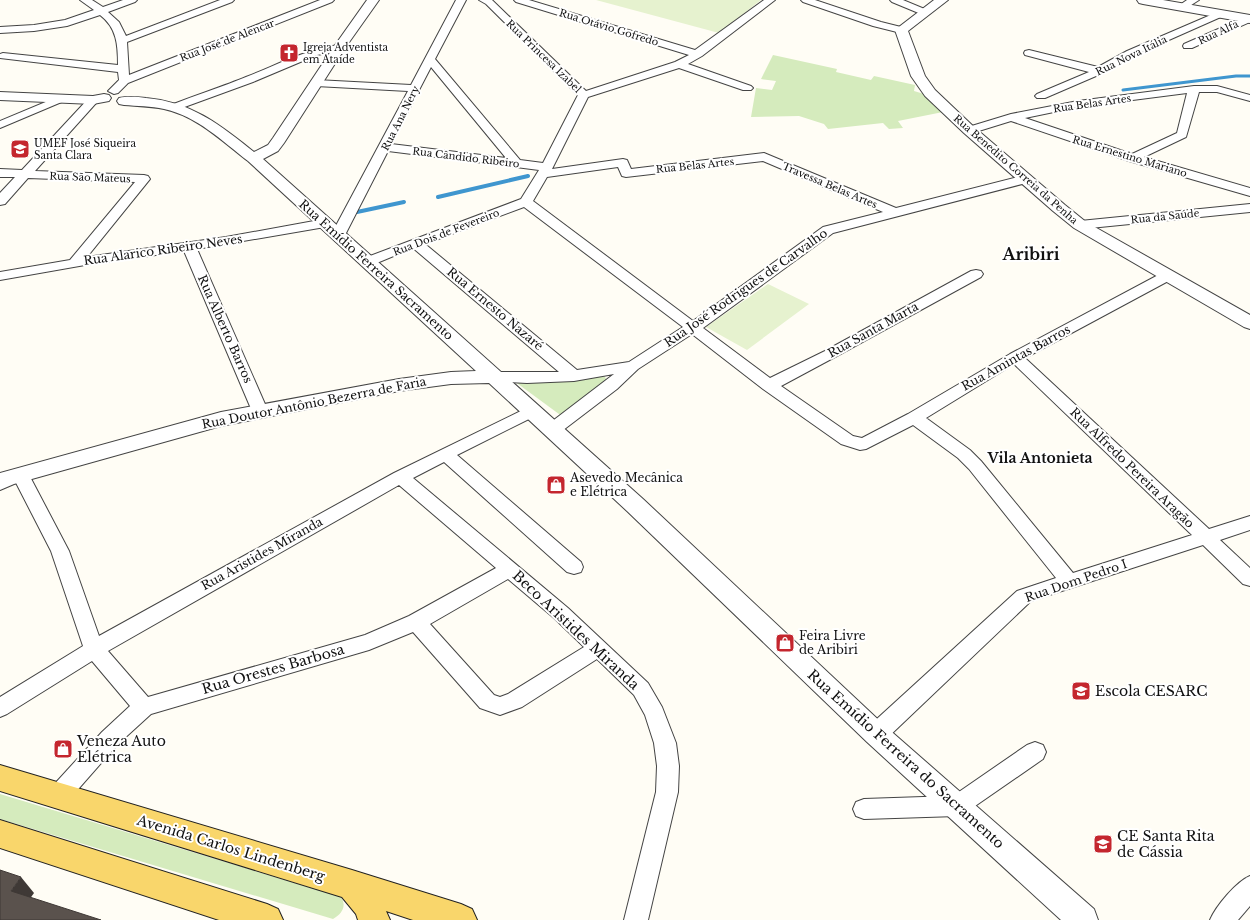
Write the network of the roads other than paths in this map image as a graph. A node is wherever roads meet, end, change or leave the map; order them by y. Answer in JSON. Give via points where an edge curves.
{"nodes":[{"id":1,"x":85,"y":0,"type":"edge"},
{"id":2,"x":132,"y":0,"type":"edge"},
{"id":3,"x":229,"y":0,"type":"edge"},
{"id":4,"x":329,"y":0,"type":"edge"},
{"id":5,"x":373,"y":0,"type":"edge"},
{"id":6,"x":461,"y":0,"type":"edge"},
{"id":7,"x":519,"y":0,"type":"edge"},
{"id":8,"x":770,"y":0,"type":"edge"},
{"id":9,"x":806,"y":0,"type":"edge"},
{"id":10,"x":895,"y":0,"type":"edge"},
{"id":11,"x":942,"y":0,"type":"edge"},
{"id":12,"x":1143,"y":0,"type":"edge"},
{"id":13,"x":1194,"y":0,"type":"edge"},
{"id":14,"x":487,"y":1,"type":"edge"},
{"id":15,"x":503,"y":1,"type":"edge"},
{"id":16,"x":1182,"y":7,"type":"junction"},
{"id":17,"x":102,"y":10,"type":"junction"},
{"id":18,"x":924,"y":12,"type":"junction"},
{"id":19,"x":1220,"y":14,"type":"junction"},
{"id":20,"x":1249,"y":19,"type":"edge"},
{"id":21,"x":0,"y":30,"type":"edge"},
{"id":22,"x":901,"y":30,"type":"junction"},
{"id":23,"x":123,"y":40,"type":"junction"},
{"id":24,"x":1188,"y":46,"type":"dead end"},
{"id":25,"x":339,"y":48,"type":"junction"},
{"id":26,"x":1029,"y":53,"type":"dead end"},
{"id":27,"x":698,"y":54,"type":"junction"},
{"id":28,"x":3,"y":56,"type":"dead end"},
{"id":29,"x":430,"y":59,"type":"junction"},
{"id":30,"x":679,"y":64,"type":"junction"},
{"id":31,"x":124,"y":69,"type":"junction"},
{"id":32,"x":1098,"y":71,"type":"junction"},
{"id":33,"x":316,"y":83,"type":"junction"},
{"id":34,"x":415,"y":88,"type":"junction"},
{"id":35,"x":747,"y":88,"type":"dead end"},
{"id":36,"x":1194,"y":89,"type":"junction"},
{"id":37,"x":128,"y":92,"type":"junction"},
{"id":38,"x":584,"y":95,"type":"junction"},
{"id":39,"x":0,"y":96,"type":"edge"},
{"id":40,"x":103,"y":96,"type":"junction"},
{"id":41,"x":1041,"y":96,"type":"dead end"},
{"id":42,"x":1250,"y":98,"type":"edge"},
{"id":43,"x":60,"y":99,"type":"junction"},
{"id":44,"x":175,"y":108,"type":"junction"},
{"id":45,"x":1011,"y":117,"type":"junction"},
{"id":46,"x":0,"y":125,"type":"edge"},
{"id":47,"x":969,"y":130,"type":"junction"},
{"id":48,"x":384,"y":147,"type":"junction"},
{"id":49,"x":764,"y":157,"type":"joint"},
{"id":50,"x":253,"y":158,"type":"junction"},
{"id":51,"x":1133,"y":158,"type":"junction"},
{"id":52,"x":516,"y":163,"type":"junction"},
{"id":53,"x":545,"y":171,"type":"junction"},
{"id":54,"x":0,"y":173,"type":"edge"},
{"id":55,"x":26,"y":174,"type":"junction"},
{"id":56,"x":1026,"y":179,"type":"junction"},
{"id":57,"x":1250,"y":192,"type":"edge"},
{"id":58,"x":5,"y":194,"type":"edge"},
{"id":59,"x":0,"y":201,"type":"edge"},
{"id":60,"x":526,"y":202,"type":"junction"},
{"id":61,"x":1250,"y":208,"type":"edge"},
{"id":62,"x":896,"y":213,"type":"junction"},
{"id":63,"x":1080,"y":225,"type":"junction"},
{"id":64,"x":331,"y":229,"type":"junction"},
{"id":65,"x":415,"y":243,"type":"junction"},
{"id":66,"x":189,"y":247,"type":"junction"},
{"id":67,"x":367,"y":262,"type":"junction"},
{"id":68,"x":74,"y":263,"type":"junction"},
{"id":69,"x":976,"y":274,"type":"dead end"},
{"id":70,"x":0,"y":276,"type":"edge"},
{"id":71,"x":1167,"y":276,"type":"junction"},
{"id":72,"x":1250,"y":323,"type":"edge"},
{"id":73,"x":694,"y":328,"type":"junction"},
{"id":74,"x":1016,"y":357,"type":"junction"},
{"id":75,"x":633,"y":366,"type":"junction"},
{"id":76,"x":598,"y":372,"type":"junction"},
{"id":77,"x":574,"y":376,"type":"junction"},
{"id":78,"x":493,"y":377,"type":"junction"},
{"id":79,"x":611,"y":385,"type":"junction"},
{"id":80,"x":769,"y":385,"type":"junction"},
{"id":81,"x":260,"y":411,"type":"junction"},
{"id":82,"x":531,"y":412,"type":"junction"},
{"id":83,"x":914,"y":418,"type":"junction"},
{"id":84,"x":552,"y":430,"type":"junction"},
{"id":85,"x":445,"y":454,"type":"junction"},
{"id":86,"x":591,"y":464,"type":"joint"},
{"id":87,"x":400,"y":477,"type":"junction"},
{"id":88,"x":7,"y":478,"type":"edge"},
{"id":89,"x":1250,"y":523,"type":"edge"},
{"id":90,"x":1205,"y":538,"type":"junction"},
{"id":91,"x":574,"y":567,"type":"dead end"},
{"id":92,"x":510,"y":570,"type":"junction"},
{"id":93,"x":1250,"y":579,"type":"edge"},
{"id":94,"x":1070,"y":582,"type":"junction"},
{"id":95,"x":416,"y":622,"type":"junction"},
{"id":96,"x":598,"y":648,"type":"junction"},
{"id":97,"x":94,"y":649,"type":"junction"},
{"id":98,"x":144,"y":707,"type":"junction"},
{"id":99,"x":0,"y":708,"type":"edge"},
{"id":100,"x":876,"y":734,"type":"junction"},
{"id":101,"x":1035,"y":752,"type":"dead end"},
{"id":102,"x":0,"y":778,"type":"edge"},
{"id":103,"x":58,"y":796,"type":"junction"},
{"id":104,"x":957,"y":806,"type":"junction"},
{"id":105,"x":864,"y":809,"type":"dead end"},
{"id":106,"x":0,"y":834,"type":"edge"},
{"id":107,"x":352,"y":885,"type":"junction"},
{"id":108,"x":1250,"y":888,"type":"edge"},
{"id":109,"x":267,"y":920,"type":"edge"},
{"id":110,"x":374,"y":920,"type":"edge"},
{"id":111,"x":461,"y":920,"type":"edge"},
{"id":112,"x":636,"y":920,"type":"edge"},
{"id":113,"x":1083,"y":920,"type":"edge"},
{"id":114,"x":1222,"y":920,"type":"edge"}],
"edges":[{"from":1,"to":17,"type":"street"},
{"from":2,"to":17,"type":"street"},
{"from":3,"to":23,"type":"street"},
{"from":4,"to":37,"type":"street","name":"Rua José de Alencar"},
{"from":5,"to":25,"type":"street"},
{"from":6,"to":29,"type":"street","name":"Rua Ana Nery"},
{"from":7,"to":27,"type":"street","name":"Rua Otávio Gofredo"},
{"from":8,"to":27,"type":"street"},
{"from":9,"to":22,"type":"street"},
{"from":10,"to":18,"type":"street"},
{"from":11,"to":18,"type":"street"},
{"from":12,"to":16,"type":"street"},
{"from":13,"to":16,"type":"street"},
{"from":14,"to":15,"type":"street"},
{"from":14,"to":38,"type":"street","name":"Rua Princesa Izabel"},
{"from":16,"to":19,"type":"street"},
{"from":17,"to":21,"type":"street","via":[[80,19],[50,26]]},
{"from":17,"to":23,"type":"street","via":[[120,30]]},
{"from":18,"to":22,"type":"street"},
{"from":19,"to":20,"type":"street"},
{"from":19,"to":32,"type":"street","name":"Rua Nova Itália","via":[[1131,53]]},
{"from":20,"to":24,"type":"street","name":"Rua Alfa"},
{"from":22,"to":47,"type":"street","name":"Rua Benedito Correia da Penha","via":[[918,76],[924,85]]},
{"from":23,"to":31,"type":"street"},
{"from":25,"to":33,"type":"street"},
{"from":25,"to":44,"type":"street","via":[[313,53]]},
{"from":26,"to":32,"type":"street"},
{"from":27,"to":30,"type":"street"},
{"from":28,"to":31,"type":"street"},
{"from":29,"to":34,"type":"street","name":"Rua Ana Nery"},
{"from":29,"to":52,"type":"street"},
{"from":30,"to":35,"type":"street"},
{"from":30,"to":38,"type":"street"},
{"from":31,"to":37,"type":"street"},
{"from":32,"to":41,"type":"street","name":"Rua Nova Itália"},
{"from":33,"to":34,"type":"street"},
{"from":33,"to":50,"type":"street","via":[[273,148]]},
{"from":34,"to":48,"type":"street","name":"Rua Ana Nery"},
{"from":36,"to":42,"type":"street","name":"Rua Belas Artes","via":[[1217,89]]},
{"from":36,"to":45,"type":"street","name":"Rua Belas Artes","via":[[1078,104]]},
{"from":36,"to":51,"type":"street","via":[[1182,135]]},
{"from":37,"to":40,"type":"street"},
{"from":37,"to":40,"type":"street","name":"Rua Emídio Ferreira Sacramento","via":[[110,102]]},
{"from":37,"to":44,"type":"street","name":"Rua Emídio Ferreira Sacramento","via":[[146,102]]},
{"from":38,"to":53,"type":"street","name":"Rua Princesa Izabel"},
{"from":39,"to":43,"type":"street","name":"Rua Emídio Ferreira Sacramento"},
{"from":40,"to":43,"type":"street","name":"Rua Emídio Ferreira Sacramento"},
{"from":40,"to":55,"type":"street"},
{"from":43,"to":46,"type":"street"},
{"from":44,"to":50,"type":"street","name":"Rua Emídio Ferreira Sacramento","via":[[203,120]]},
{"from":45,"to":47,"type":"street","name":"Rua Belas Artes"},
{"from":45,"to":51,"type":"street","name":"Rua Ernestino Mariano"},
{"from":47,"to":56,"type":"street","name":"Rua Benedito Correia da Penha"},
{"from":48,"to":52,"type":"street","name":"Rua Cândido Ribeiro"},
{"from":48,"to":64,"type":"street","name":"Rua Ana Nery"},
{"from":49,"to":53,"type":"street","name":"Rua Belas Artes","via":[[625,168]]},
{"from":49,"to":62,"type":"street","name":"Travessa Belas Artes"},
{"from":50,"to":64,"type":"street","name":"Rua Emídio Ferreira Sacramento"},
{"from":51,"to":57,"type":"street","name":"Rua Ernestino Mariano"},
{"from":52,"to":53,"type":"street","name":"Rua Cândido Ribeiro"},
{"from":53,"to":60,"type":"street","name":"Rua Princesa Izabel"},
{"from":54,"to":55,"type":"street","name":"Rua São Mateus"},
{"from":55,"to":58,"type":"street"},
{"from":55,"to":68,"type":"street","name":"Rua São Mateus","via":[[144,180]]},
{"from":56,"to":62,"type":"street","name":"Rua José Rodrigues de Carvalho"},
{"from":56,"to":63,"type":"street","name":"Rua Benedito Correia da Penha"},
{"from":58,"to":59,"type":"street"},
{"from":60,"to":65,"type":"street","name":"Rua Dois de Fevereiro"},
{"from":60,"to":73,"type":"street"},
{"from":61,"to":63,"type":"street","name":"Rua da Saúde"},
{"from":62,"to":73,"type":"street","name":"Rua José Rodrigues de Carvalho","via":[[828,230]]},
{"from":63,"to":71,"type":"street","name":"Rua Benedito Correia da Penha"},
{"from":64,"to":66,"type":"street","name":"Rua Alarico Ribeiro Neves"},
{"from":64,"to":67,"type":"street","name":"Rua Emídio Ferreira Sacramento"},
{"from":65,"to":67,"type":"street","name":"Rua Dois de Fevereiro"},
{"from":65,"to":77,"type":"street","name":"Rua Ernesto Nazaré"},
{"from":66,"to":68,"type":"street","name":"Rua Alarico Ribeiro Neves"},
{"from":66,"to":81,"type":"street","name":"Rua Alberto Barros"},
{"from":67,"to":78,"type":"street","name":"Rua Emídio Ferreira Sacramento"},
{"from":68,"to":70,"type":"street","name":"Rua Alarico Ribeiro Neves"},
{"from":69,"to":80,"type":"street","name":"Rua Santa Marta"},
{"from":71,"to":72,"type":"street","name":"Rua Benedito Correia da Penha"},
{"from":71,"to":74,"type":"street","name":"Rua Amintas Barros"},
{"from":73,"to":75,"type":"street","name":"Rua José Rodrigues de Carvalho"},
{"from":73,"to":80,"type":"street"},
{"from":74,"to":83,"type":"street","name":"Rua Amintas Barros"},
{"from":74,"to":90,"type":"street","name":"Rua Alfredo Pereira Aragão"},
{"from":75,"to":76,"type":"street","name":"Rua José Rodrigues de Carvalho"},
{"from":75,"to":79,"type":"street","name":"Rua José Rodrigues de Carvalho"},
{"from":76,"to":77,"type":"street","name":"Rua José Rodrigues de Carvalho"},
{"from":76,"to":79,"type":"street","via":[[612,376]]},
{"from":77,"to":78,"type":"street","name":"Rua José Rodrigues de Carvalho"},
{"from":78,"to":81,"type":"street","name":"Rua Doutor Antônio Bezerra de Faria","via":[[451,378],[399,385]]},
{"from":78,"to":82,"type":"street","name":"Rua Emídio Ferreira Sacramento"},
{"from":79,"to":84,"type":"street","name":"Rua José Rodrigues de Carvalho"},
{"from":80,"to":83,"type":"street","name":"Rua Amintas Barros","via":[[847,440],[860,444]]},
{"from":81,"to":88,"type":"street","name":"Rua Doutor Antônio Bezerra de Faria","via":[[183,429]]},
{"from":82,"to":84,"type":"street","name":"Rua Emídio Ferreira Sacramento"},
{"from":82,"to":85,"type":"street","name":"Rua Aristides Miranda"},
{"from":83,"to":94,"type":"street","via":[[972,462]]},
{"from":84,"to":86,"type":"street","name":"Rua Emídio Ferreira Sacramento"},
{"from":85,"to":87,"type":"street","name":"Rua Aristides Miranda"},
{"from":85,"to":91,"type":"street"},
{"from":86,"to":100,"type":"street","name":"Rua Emídio Ferreira do Sacramento"},
{"from":87,"to":92,"type":"street","name":"Beco Aristides Miranda"},
{"from":87,"to":97,"type":"street","name":"Rua Aristides Miranda"},
{"from":88,"to":97,"type":"street","via":[[60,550]]},
{"from":89,"to":90,"type":"street","name":"Rua Dom Pedro I"},
{"from":90,"to":93,"type":"street","name":"Rua Alfredo Pereira Aragão"},
{"from":90,"to":94,"type":"street","name":"Rua Dom Pedro I"},
{"from":92,"to":95,"type":"street","name":"Rua Orestes Barbosa"},
{"from":92,"to":96,"type":"street","name":"Beco Aristides Miranda"},
{"from":94,"to":100,"type":"street","name":"Rua Dom Pedro I","via":[[1024,596]]},
{"from":95,"to":96,"type":"street","via":[[487,702],[500,706],[515,701]]},
{"from":95,"to":98,"type":"street","name":"Rua Orestes Barbosa","via":[[369,642]]},
{"from":96,"to":112,"type":"street","name":"Beco Aristides Miranda","via":[[641,689],[655,713],[665,743],[668,766],[666,792]]},
{"from":97,"to":98,"type":"street"},
{"from":97,"to":99,"type":"street","name":"Rua Aristides Miranda"},
{"from":98,"to":103,"type":"street","name":"Rua Orestes Barbosa","via":[[107,740]]},
{"from":100,"to":104,"type":"street","name":"Rua Emídio Ferreira do Sacramento"},
{"from":101,"to":104,"type":"street"},
{"from":102,"to":103,"type":"main road","name":"Avenida Carlos Lindenberg"},
{"from":103,"to":107,"type":"main road","name":"Avenida Carlos Lindenberg"},
{"from":104,"to":105,"type":"street"},
{"from":104,"to":113,"type":"street","name":"Rua Emídio Ferreira do Sacramento"},
{"from":106,"to":109,"type":"main road"},
{"from":107,"to":110,"type":"main road","via":[[368,904]]},
{"from":107,"to":111,"type":"main road","name":"Avenida Carlos Lindenberg"},
{"from":108,"to":114,"type":"street"}]}
